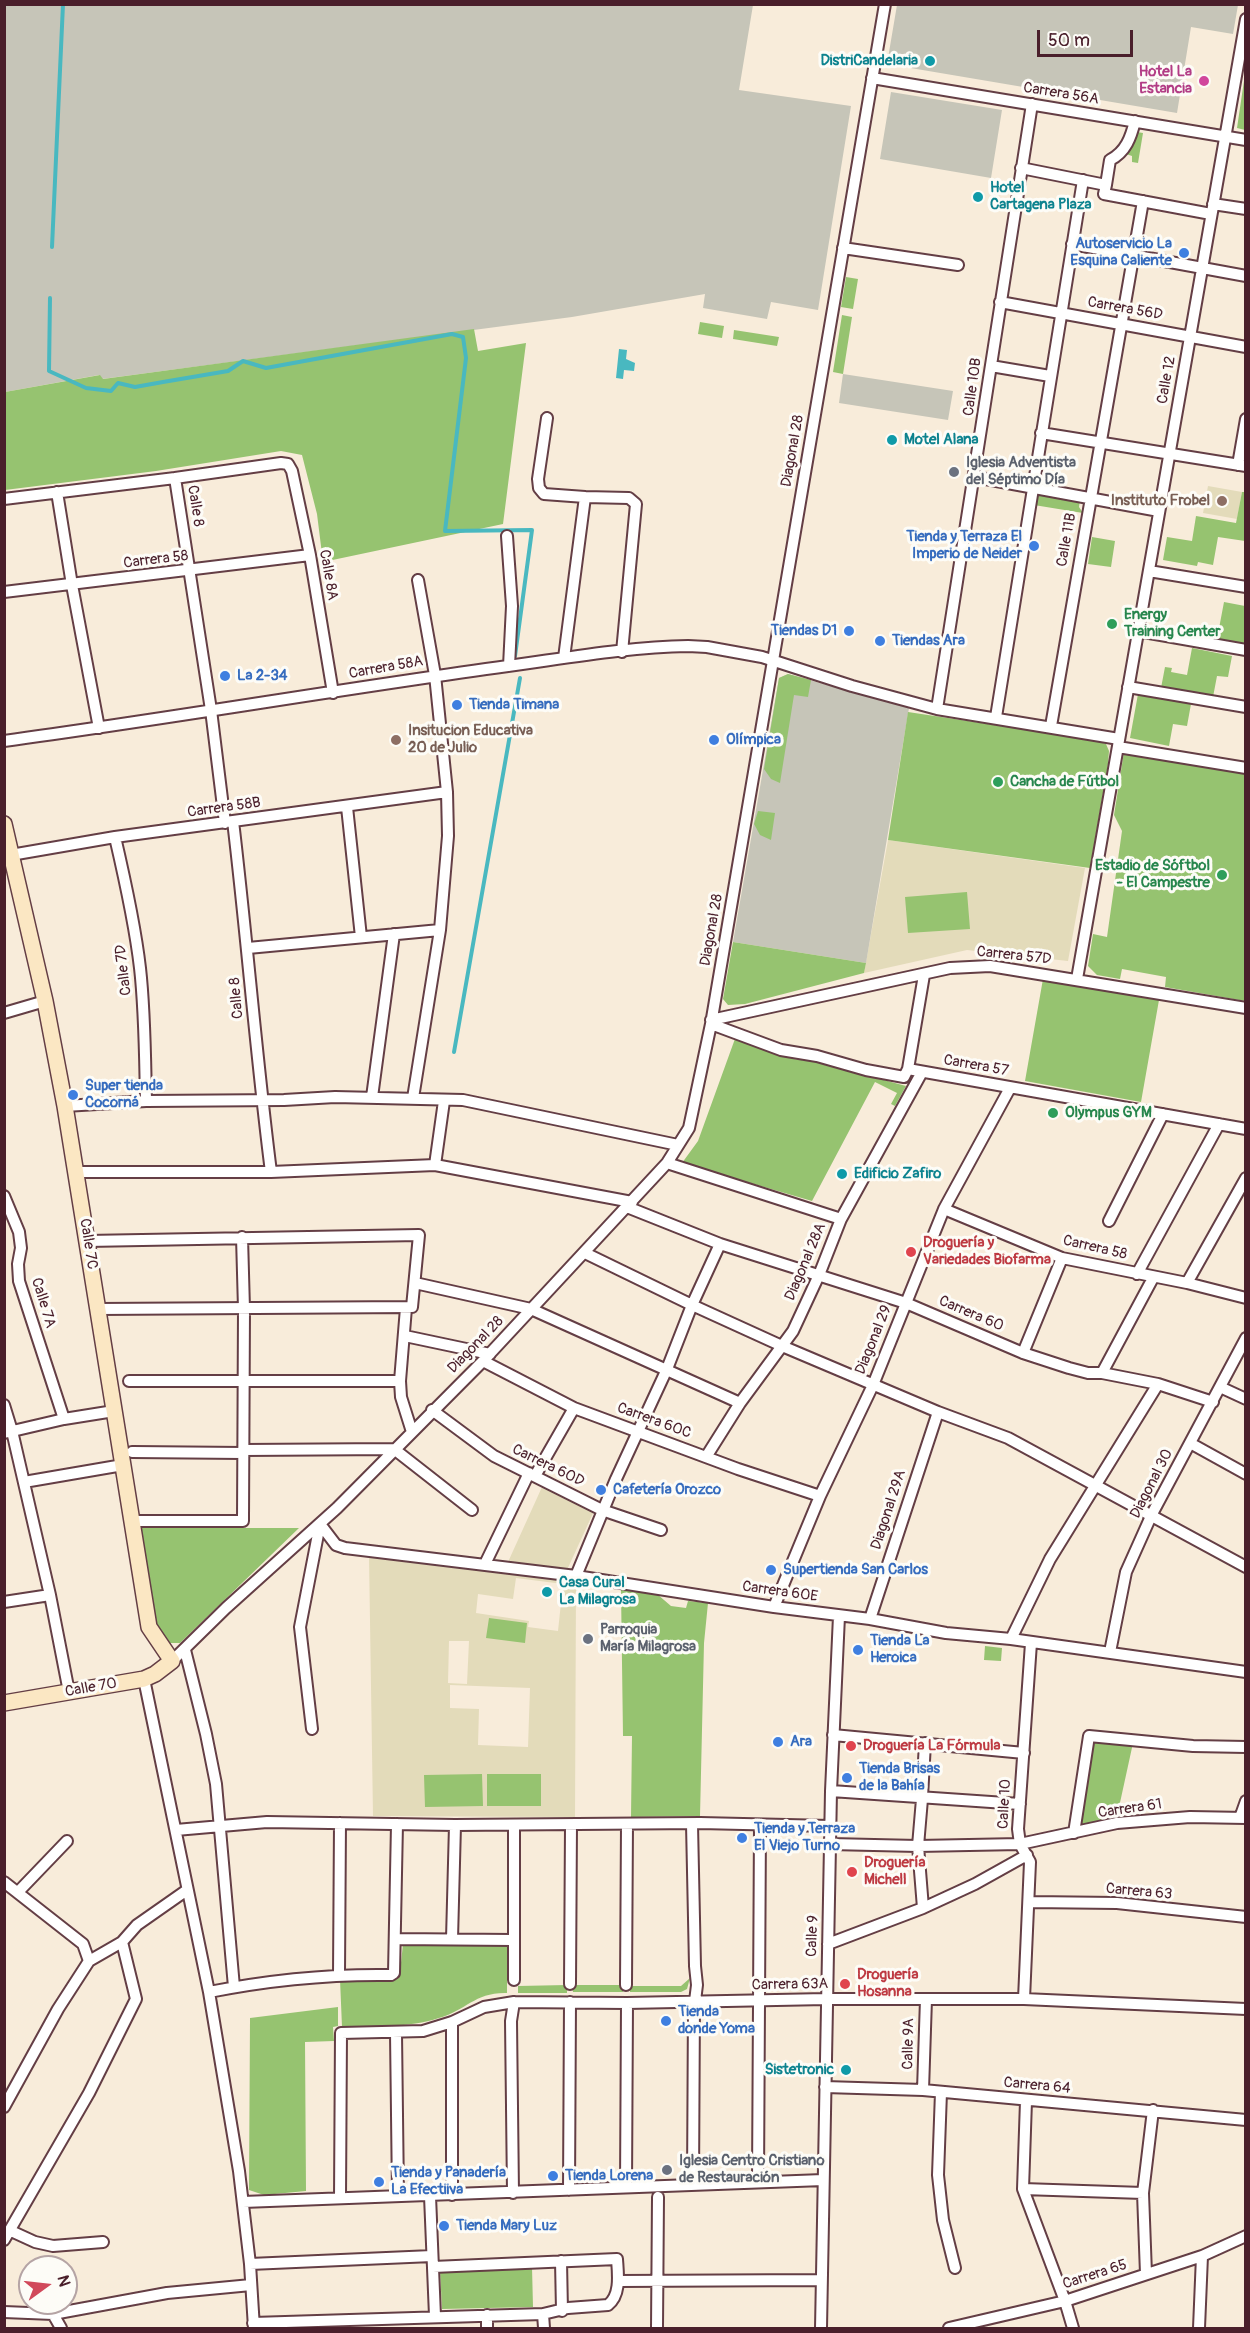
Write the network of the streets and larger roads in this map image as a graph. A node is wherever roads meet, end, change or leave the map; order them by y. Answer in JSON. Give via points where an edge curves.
{"nodes":[{"id":1,"x":885,"y":4,"type":"edge"},
{"id":2,"x":1245,"y":19,"type":"edge"},
{"id":3,"x":872,"y":78,"type":"junction"},
{"id":4,"x":1032,"y":104,"type":"junction"},
{"id":5,"x":1135,"y":121,"type":"junction"},
{"id":6,"x":1225,"y":136,"type":"junction"},
{"id":7,"x":1245,"y":140,"type":"edge"},
{"id":8,"x":1021,"y":168,"type":"junction"},
{"id":9,"x":1083,"y":180,"type":"junction"},
{"id":10,"x":1106,"y":185,"type":"junction"},
{"id":11,"x":1143,"y":201,"type":"junction"},
{"id":12,"x":1212,"y":209,"type":"junction"},
{"id":13,"x":1245,"y":209,"type":"edge"},
{"id":14,"x":1072,"y":244,"type":"junction"},
{"id":15,"x":843,"y":248,"type":"junction"},
{"id":16,"x":1133,"y":256,"type":"junction"},
{"id":17,"x":958,"y":266,"type":"dead end"},
{"id":18,"x":1201,"y":268,"type":"junction"},
{"id":19,"x":1245,"y":276,"type":"edge"},
{"id":20,"x":1000,"y":302,"type":"junction"},
{"id":21,"x":1060,"y":312,"type":"junction"},
{"id":22,"x":1121,"y":324,"type":"junction"},
{"id":23,"x":1190,"y":336,"type":"junction"},
{"id":24,"x":1245,"y":347,"type":"edge"},
{"id":25,"x":991,"y":366,"type":"junction"},
{"id":26,"x":1050,"y":376,"type":"junction"},
{"id":27,"x":547,"y":418,"type":"dead end"},
{"id":28,"x":1245,"y":419,"type":"edge"},
{"id":29,"x":1041,"y":433,"type":"junction"},
{"id":30,"x":1101,"y":443,"type":"junction"},
{"id":31,"x":1169,"y":455,"type":"junction"},
{"id":32,"x":1242,"y":466,"type":"edge"},
{"id":33,"x":975,"y":477,"type":"junction"},
{"id":34,"x":176,"y":478,"type":"junction"},
{"id":35,"x":1032,"y":487,"type":"junction"},
{"id":36,"x":57,"y":492,"type":"junction"},
{"id":37,"x":585,"y":497,"type":"junction"},
{"id":38,"x":1090,"y":498,"type":"junction"},
{"id":39,"x":4,"y":499,"type":"edge"},
{"id":40,"x":1159,"y":511,"type":"junction"},
{"id":41,"x":507,"y":536,"type":"dead end"},
{"id":42,"x":310,"y":555,"type":"junction"},
{"id":43,"x":190,"y":571,"type":"junction"},
{"id":44,"x":1149,"y":571,"type":"junction"},
{"id":45,"x":418,"y":580,"type":"dead end"},
{"id":46,"x":72,"y":585,"type":"junction"},
{"id":47,"x":1245,"y":587,"type":"edge"},
{"id":48,"x":4,"y":592,"type":"edge"},
{"id":49,"x":1138,"y":631,"type":"junction"},
{"id":50,"x":1245,"y":650,"type":"edge"},
{"id":51,"x":622,"y":652,"type":"junction"},
{"id":52,"x":564,"y":658,"type":"junction"},
{"id":53,"x":772,"y":661,"type":"junction"},
{"id":54,"x":509,"y":666,"type":"junction"},
{"id":55,"x":435,"y":675,"type":"junction"},
{"id":56,"x":1128,"y":687,"type":"junction"},
{"id":57,"x":333,"y":693,"type":"junction"},
{"id":58,"x":1245,"y":707,"type":"edge"},
{"id":59,"x":937,"y":709,"type":"junction"},
{"id":60,"x":211,"y":710,"type":"junction"},
{"id":61,"x":996,"y":717,"type":"junction"},
{"id":62,"x":1051,"y":726,"type":"junction"},
{"id":63,"x":99,"y":728,"type":"junction"},
{"id":64,"x":4,"y":741,"type":"edge"},
{"id":65,"x":1118,"y":743,"type":"junction"},
{"id":66,"x":1245,"y":768,"type":"edge"},
{"id":67,"x":447,"y":792,"type":"junction"},
{"id":68,"x":347,"y":807,"type":"junction"},
{"id":69,"x":229,"y":822,"type":"junction"},
{"id":70,"x":4,"y":824,"type":"edge"},
{"id":71,"x":115,"y":837,"type":"junction"},
{"id":72,"x":8,"y":855,"type":"edge"},
{"id":73,"x":440,"y":930,"type":"junction"},
{"id":74,"x":394,"y":934,"type":"junction"},
{"id":75,"x":361,"y":937,"type":"junction"},
{"id":76,"x":248,"y":948,"type":"junction"},
{"id":77,"x":924,"y":975,"type":"junction"},
{"id":78,"x":1077,"y":978,"type":"junction"},
{"id":79,"x":45,"y":1001,"type":"junction"},
{"id":80,"x":1245,"y":1008,"type":"edge"},
{"id":81,"x":4,"y":1013,"type":"edge"},
{"id":82,"x":711,"y":1022,"type":"junction"},
{"id":83,"x":908,"y":1069,"type":"junction"},
{"id":84,"x":922,"y":1071,"type":"junction"},
{"id":85,"x":1010,"y":1088,"type":"junction"},
{"id":86,"x":372,"y":1097,"type":"junction"},
{"id":87,"x":413,"y":1098,"type":"junction"},
{"id":88,"x":146,"y":1101,"type":"junction"},
{"id":89,"x":262,"y":1101,"type":"junction"},
{"id":90,"x":444,"y":1101,"type":"junction"},
{"id":91,"x":65,"y":1106,"type":"junction"},
{"id":92,"x":1163,"y":1114,"type":"junction"},
{"id":93,"x":1219,"y":1124,"type":"junction"},
{"id":94,"x":1245,"y":1129,"type":"edge"},
{"id":95,"x":678,"y":1144,"type":"junction"},
{"id":96,"x":667,"y":1163,"type":"junction"},
{"id":97,"x":435,"y":1165,"type":"junction"},
{"id":98,"x":76,"y":1172,"type":"junction"},
{"id":99,"x":271,"y":1172,"type":"junction"},
{"id":100,"x":1245,"y":1178,"type":"edge"},
{"id":101,"x":4,"y":1196,"type":"edge"},
{"id":102,"x":630,"y":1205,"type":"junction"},
{"id":103,"x":944,"y":1209,"type":"junction"},
{"id":104,"x":841,"y":1219,"type":"junction"},
{"id":105,"x":1109,"y":1221,"type":"dead end"},
{"id":106,"x":242,"y":1237,"type":"junction"},
{"id":107,"x":87,"y":1241,"type":"junction"},
{"id":108,"x":720,"y":1244,"type":"junction"},
{"id":109,"x":585,"y":1253,"type":"junction"},
{"id":110,"x":1062,"y":1258,"type":"junction"},
{"id":111,"x":1137,"y":1274,"type":"junction"},
{"id":112,"x":819,"y":1275,"type":"junction"},
{"id":113,"x":1153,"y":1278,"type":"junction"},
{"id":114,"x":415,"y":1283,"type":"junction"},
{"id":115,"x":1187,"y":1283,"type":"junction"},
{"id":116,"x":1245,"y":1298,"type":"edge"},
{"id":117,"x":906,"y":1303,"type":"junction"},
{"id":118,"x":692,"y":1305,"type":"junction"},
{"id":119,"x":406,"y":1308,"type":"junction"},
{"id":120,"x":98,"y":1309,"type":"junction"},
{"id":121,"x":244,"y":1309,"type":"junction"},
{"id":122,"x":531,"y":1309,"type":"junction"},
{"id":123,"x":405,"y":1336,"type":"junction"},
{"id":124,"x":1245,"y":1338,"type":"edge"},
{"id":125,"x":782,"y":1346,"type":"junction"},
{"id":126,"x":1023,"y":1353,"type":"junction"},
{"id":127,"x":486,"y":1358,"type":"junction"},
{"id":128,"x":667,"y":1369,"type":"junction"},
{"id":129,"x":1102,"y":1373,"type":"junction"},
{"id":130,"x":129,"y":1381,"type":"dead end"},
{"id":131,"x":243,"y":1381,"type":"junction"},
{"id":132,"x":400,"y":1381,"type":"junction"},
{"id":133,"x":873,"y":1384,"type":"junction"},
{"id":134,"x":1158,"y":1384,"type":"junction"},
{"id":135,"x":1220,"y":1387,"type":"junction"},
{"id":136,"x":1245,"y":1399,"type":"edge"},
{"id":137,"x":1212,"y":1402,"type":"junction"},
{"id":138,"x":740,"y":1403,"type":"junction"},
{"id":139,"x":4,"y":1405,"type":"edge"},
{"id":140,"x":574,"y":1408,"type":"junction"},
{"id":141,"x":432,"y":1410,"type":"junction"},
{"id":142,"x":114,"y":1411,"type":"junction"},
{"id":143,"x":938,"y":1412,"type":"junction"},
{"id":144,"x":64,"y":1419,"type":"junction"},
{"id":145,"x":412,"y":1431,"type":"junction"},
{"id":146,"x":638,"y":1431,"type":"junction"},
{"id":147,"x":8,"y":1432,"type":"edge"},
{"id":148,"x":1190,"y":1443,"type":"junction"},
{"id":149,"x":394,"y":1449,"type":"junction"},
{"id":150,"x":243,"y":1451,"type":"junction"},
{"id":151,"x":132,"y":1452,"type":"dead end"},
{"id":152,"x":706,"y":1457,"type":"junction"},
{"id":153,"x":123,"y":1465,"type":"junction"},
{"id":154,"x":1245,"y":1473,"type":"edge"},
{"id":155,"x":532,"y":1474,"type":"junction"},
{"id":156,"x":24,"y":1482,"type":"junction"},
{"id":157,"x":1095,"y":1486,"type":"junction"},
{"id":158,"x":820,"y":1496,"type":"junction"},
{"id":159,"x":472,"y":1510,"type":"dead end"},
{"id":160,"x":602,"y":1510,"type":"junction"},
{"id":161,"x":1152,"y":1514,"type":"junction"},
{"id":162,"x":132,"y":1521,"type":"junction"},
{"id":163,"x":320,"y":1524,"type":"junction"},
{"id":164,"x":661,"y":1530,"type":"dead end"},
{"id":165,"x":485,"y":1564,"type":"junction"},
{"id":166,"x":1245,"y":1567,"type":"edge"},
{"id":167,"x":576,"y":1576,"type":"junction"},
{"id":168,"x":50,"y":1595,"type":"junction"},
{"id":169,"x":4,"y":1602,"type":"edge"},
{"id":170,"x":774,"y":1607,"type":"junction"},
{"id":171,"x":839,"y":1616,"type":"junction"},
{"id":172,"x":870,"y":1619,"type":"junction"},
{"id":173,"x":1011,"y":1639,"type":"junction"},
{"id":174,"x":1030,"y":1643,"type":"junction"},
{"id":175,"x":185,"y":1650,"type":"junction"},
{"id":176,"x":1110,"y":1652,"type":"junction"},
{"id":177,"x":172,"y":1661,"type":"junction"},
{"id":178,"x":1245,"y":1672,"type":"edge"},
{"id":179,"x":144,"y":1678,"type":"junction"},
{"id":180,"x":69,"y":1692,"type":"junction"},
{"id":181,"x":4,"y":1703,"type":"edge"},
{"id":182,"x":312,"y":1729,"type":"dead end"},
{"id":183,"x":833,"y":1735,"type":"junction"},
{"id":184,"x":925,"y":1743,"type":"junction"},
{"id":185,"x":1245,"y":1747,"type":"edge"},
{"id":186,"x":1024,"y":1753,"type":"junction"},
{"id":187,"x":831,"y":1791,"type":"junction"},
{"id":188,"x":922,"y":1798,"type":"junction"},
{"id":189,"x":1245,"y":1801,"type":"edge"},
{"id":190,"x":1020,"y":1804,"type":"junction"},
{"id":191,"x":1243,"y":1818,"type":"edge"},
{"id":192,"x":340,"y":1823,"type":"junction"},
{"id":193,"x":397,"y":1824,"type":"junction"},
{"id":194,"x":627,"y":1824,"type":"junction"},
{"id":195,"x":692,"y":1824,"type":"junction"},
{"id":196,"x":455,"y":1825,"type":"junction"},
{"id":197,"x":514,"y":1825,"type":"junction"},
{"id":198,"x":571,"y":1825,"type":"junction"},
{"id":199,"x":760,"y":1825,"type":"junction"},
{"id":200,"x":220,"y":1826,"type":"junction"},
{"id":201,"x":830,"y":1826,"type":"junction"},
{"id":202,"x":176,"y":1830,"type":"junction"},
{"id":203,"x":1074,"y":1833,"type":"junction"},
{"id":204,"x":67,"y":1841,"type":"dead end"},
{"id":205,"x":1020,"y":1844,"type":"junction"},
{"id":206,"x":830,"y":1845,"type":"junction"},
{"id":207,"x":918,"y":1846,"type":"junction"},
{"id":208,"x":1027,"y":1855,"type":"junction"},
{"id":209,"x":10,"y":1889,"type":"edge"},
{"id":210,"x":187,"y":1890,"type":"junction"},
{"id":211,"x":1030,"y":1902,"type":"junction"},
{"id":212,"x":923,"y":1908,"type":"junction"},
{"id":213,"x":1245,"y":1917,"type":"edge"},
{"id":214,"x":394,"y":1938,"type":"junction"},
{"id":215,"x":452,"y":1939,"type":"junction"},
{"id":216,"x":512,"y":1940,"type":"junction"},
{"id":217,"x":122,"y":1942,"type":"junction"},
{"id":218,"x":828,"y":1944,"type":"junction"},
{"id":219,"x":89,"y":1961,"type":"junction"},
{"id":220,"x":339,"y":1974,"type":"junction"},
{"id":221,"x":514,"y":1980,"type":"dead end"},
{"id":222,"x":570,"y":1984,"type":"dead end"},
{"id":223,"x":626,"y":1985,"type":"dead end"},
{"id":224,"x":234,"y":1987,"type":"junction"},
{"id":225,"x":209,"y":1992,"type":"junction"},
{"id":226,"x":826,"y":1999,"type":"junction"},
{"id":227,"x":926,"y":1999,"type":"junction"},
{"id":228,"x":1024,"y":1999,"type":"junction"},
{"id":229,"x":694,"y":2001,"type":"junction"},
{"id":230,"x":758,"y":2001,"type":"junction"},
{"id":231,"x":514,"y":2002,"type":"junction"},
{"id":232,"x":570,"y":2002,"type":"junction"},
{"id":233,"x":627,"y":2002,"type":"junction"},
{"id":234,"x":1245,"y":2009,"type":"edge"},
{"id":235,"x":452,"y":2022,"type":"junction"},
{"id":236,"x":396,"y":2033,"type":"junction"},
{"id":237,"x":825,"y":2086,"type":"junction"},
{"id":238,"x":923,"y":2090,"type":"junction"},
{"id":239,"x":941,"y":2092,"type":"junction"},
{"id":240,"x":1026,"y":2101,"type":"junction"},
{"id":241,"x":4,"y":2108,"type":"edge"},
{"id":242,"x":1154,"y":2110,"type":"junction"},
{"id":243,"x":1245,"y":2120,"type":"edge"},
{"id":244,"x":823,"y":2180,"type":"junction"},
{"id":245,"x":758,"y":2181,"type":"junction"},
{"id":246,"x":693,"y":2185,"type":"junction"},
{"id":247,"x":626,"y":2187,"type":"junction"},
{"id":248,"x":1023,"y":2189,"type":"junction"},
{"id":249,"x":569,"y":2190,"type":"junction"},
{"id":250,"x":513,"y":2193,"type":"junction"},
{"id":251,"x":1143,"y":2193,"type":"junction"},
{"id":252,"x":452,"y":2195,"type":"junction"},
{"id":253,"x":398,"y":2196,"type":"junction"},
{"id":254,"x":430,"y":2196,"type":"junction"},
{"id":255,"x":658,"y":2197,"type":"dead end"},
{"id":256,"x":340,"y":2198,"type":"junction"},
{"id":257,"x":243,"y":2202,"type":"junction"},
{"id":258,"x":8,"y":2235,"type":"edge"},
{"id":259,"x":1245,"y":2236,"type":"edge"},
{"id":260,"x":103,"y":2242,"type":"dead end"},
{"id":261,"x":1202,"y":2256,"type":"junction"},
{"id":262,"x":432,"y":2261,"type":"junction"},
{"id":263,"x":561,"y":2261,"type":"junction"},
{"id":264,"x":250,"y":2264,"type":"junction"},
{"id":265,"x":955,"y":2268,"type":"dead end"},
{"id":266,"x":1146,"y":2274,"type":"junction"},
{"id":267,"x":821,"y":2280,"type":"junction"},
{"id":268,"x":618,"y":2281,"type":"junction"},
{"id":269,"x":657,"y":2281,"type":"junction"},
{"id":270,"x":251,"y":2285,"type":"junction"},
{"id":271,"x":1065,"y":2301,"type":"junction"},
{"id":272,"x":78,"y":2309,"type":"edge"},
{"id":273,"x":562,"y":2311,"type":"junction"},
{"id":274,"x":543,"y":2314,"type":"junction"},
{"id":275,"x":487,"y":2315,"type":"junction"},
{"id":276,"x":432,"y":2316,"type":"junction"},
{"id":277,"x":323,"y":2324,"type":"edge"},
{"id":278,"x":376,"y":2324,"type":"edge"},
{"id":279,"x":254,"y":2326,"type":"edge"},
{"id":280,"x":430,"y":2328,"type":"edge"},
{"id":281,"x":487,"y":2328,"type":"edge"},
{"id":282,"x":544,"y":2328,"type":"edge"},
{"id":283,"x":657,"y":2328,"type":"edge"},
{"id":284,"x":821,"y":2328,"type":"edge"},
{"id":285,"x":949,"y":2328,"type":"edge"},
{"id":286,"x":1074,"y":2328,"type":"edge"},
{"id":287,"x":1199,"y":2328,"type":"edge"}],
"edges":[{"from":1,"to":3,"type":"street","name":"Diagonal 28"},
{"from":2,"to":6,"type":"street","name":"Calle 12"},
{"from":3,"to":4,"type":"street","name":"Carrera 56A"},
{"from":3,"to":15,"type":"street","name":"Diagonal 28"},
{"from":4,"to":5,"type":"street","name":"Carrera 56A"},
{"from":4,"to":8,"type":"street","name":"Calle 10B"},
{"from":5,"to":6,"type":"street","name":"Carrera 56A"},
{"from":5,"to":10,"type":"street","via":[[1125,147],[1110,160]]},
{"from":6,"to":7,"type":"street","name":"Carrera 56A"},
{"from":6,"to":12,"type":"street","name":"Calle 12"},
{"from":8,"to":9,"type":"street"},
{"from":8,"to":20,"type":"street","name":"Calle 10B"},
{"from":9,"to":10,"type":"street"},
{"from":9,"to":14,"type":"street"},
{"from":10,"to":11,"type":"street","via":[[1104,194]]},
{"from":11,"to":12,"type":"street"},
{"from":11,"to":16,"type":"street","name":"Calle 11B"},
{"from":12,"to":13,"type":"street"},
{"from":12,"to":18,"type":"street","name":"Calle 12"},
{"from":14,"to":16,"type":"street"},
{"from":14,"to":21,"type":"street"},
{"from":15,"to":17,"type":"street"},
{"from":15,"to":53,"type":"street","name":"Diagonal 28"},
{"from":16,"to":18,"type":"street"},
{"from":16,"to":22,"type":"street","name":"Calle 11B"},
{"from":18,"to":19,"type":"street"},
{"from":18,"to":23,"type":"street","name":"Calle 12"},
{"from":20,"to":21,"type":"street","name":"Carrera 56D"},
{"from":20,"to":25,"type":"street","name":"Calle 10B"},
{"from":21,"to":22,"type":"street","name":"Carrera 56D"},
{"from":21,"to":26,"type":"street"},
{"from":22,"to":23,"type":"street","name":"Carrera 56D"},
{"from":22,"to":30,"type":"street","name":"Calle 11B"},
{"from":23,"to":24,"type":"street","name":"Carrera 56D"},
{"from":23,"to":31,"type":"street","name":"Calle 12"},
{"from":25,"to":26,"type":"street"},
{"from":25,"to":33,"type":"street","name":"Calle 10B"},
{"from":26,"to":29,"type":"street"},
{"from":27,"to":37,"type":"street","via":[[539,488],[544,494]]},
{"from":28,"to":32,"type":"street"},
{"from":29,"to":30,"type":"street"},
{"from":29,"to":35,"type":"street"},
{"from":30,"to":31,"type":"street"},
{"from":30,"to":38,"type":"street","name":"Calle 11B"},
{"from":31,"to":32,"type":"street"},
{"from":31,"to":40,"type":"street","name":"Calle 12"},
{"from":33,"to":35,"type":"street"},
{"from":33,"to":59,"type":"street","name":"Calle 10B"},
{"from":34,"to":36,"type":"street"},
{"from":34,"to":42,"type":"street","name":"Calle 8A","via":[[288,464]]},
{"from":34,"to":43,"type":"street","name":"Calle 8"},
{"from":35,"to":38,"type":"street"},
{"from":35,"to":61,"type":"street"},
{"from":36,"to":39,"type":"street"},
{"from":36,"to":46,"type":"street"},
{"from":37,"to":51,"type":"street","via":[[629,498],[636,504]]},
{"from":37,"to":52,"type":"street"},
{"from":38,"to":40,"type":"street"},
{"from":38,"to":62,"type":"street","name":"Calle 11B"},
{"from":40,"to":44,"type":"street","name":"Calle 12"},
{"from":41,"to":54,"type":"street","via":[[512,606]]},
{"from":42,"to":43,"type":"street","name":"Carrera 58"},
{"from":42,"to":57,"type":"street","name":"Calle 8A"},
{"from":43,"to":46,"type":"street","name":"Carrera 58"},
{"from":43,"to":60,"type":"street","name":"Calle 8"},
{"from":44,"to":47,"type":"street"},
{"from":44,"to":49,"type":"street","name":"Calle 12"},
{"from":45,"to":55,"type":"street"},
{"from":46,"to":48,"type":"street","name":"Carrera 58"},
{"from":46,"to":63,"type":"street"},
{"from":49,"to":50,"type":"street"},
{"from":49,"to":56,"type":"street","name":"Calle 12"},
{"from":51,"to":52,"type":"street","name":"Carrera 58A"},
{"from":51,"to":53,"type":"street","name":"Carrera 58A","via":[[697,646]]},
{"from":52,"to":54,"type":"street","name":"Carrera 58A"},
{"from":53,"to":59,"type":"street"},
{"from":53,"to":82,"type":"street","name":"Diagonal 28"},
{"from":54,"to":55,"type":"street","name":"Carrera 58A"},
{"from":55,"to":57,"type":"street","name":"Carrera 58A"},
{"from":55,"to":67,"type":"street"},
{"from":56,"to":58,"type":"street"},
{"from":56,"to":65,"type":"street","name":"Calle 12"},
{"from":57,"to":60,"type":"street","name":"Carrera 58A"},
{"from":59,"to":61,"type":"street"},
{"from":60,"to":63,"type":"street","name":"Carrera 58A"},
{"from":60,"to":69,"type":"street","name":"Calle 8"},
{"from":61,"to":62,"type":"street"},
{"from":62,"to":65,"type":"street"},
{"from":63,"to":64,"type":"street","name":"Carrera 58A"},
{"from":65,"to":66,"type":"street"},
{"from":65,"to":78,"type":"street","name":"Calle 12"},
{"from":67,"to":68,"type":"street","name":"Carrera 58B"},
{"from":67,"to":73,"type":"street","via":[[448,836]]},
{"from":68,"to":69,"type":"street","name":"Carrera 58B"},
{"from":68,"to":75,"type":"street"},
{"from":69,"to":71,"type":"street","name":"Carrera 58B"},
{"from":69,"to":76,"type":"street","name":"Calle 8"},
{"from":70,"to":72,"type":"street","name":"Calle 7C"},
{"from":71,"to":72,"type":"street","name":"Carrera 58B"},
{"from":71,"to":88,"type":"street","name":"Calle 7D","via":[[140,968]]},
{"from":72,"to":79,"type":"street","name":"Calle 7C"},
{"from":73,"to":74,"type":"street"},
{"from":73,"to":87,"type":"street"},
{"from":74,"to":75,"type":"street"},
{"from":74,"to":86,"type":"street"},
{"from":75,"to":76,"type":"street"},
{"from":76,"to":89,"type":"street","name":"Calle 8"},
{"from":77,"to":78,"type":"street","name":"Carrera 57D","via":[[978,965]]},
{"from":77,"to":82,"type":"street","name":"Carrera 57D"},
{"from":77,"to":83,"type":"street"},
{"from":78,"to":80,"type":"street","name":"Carrera 57D"},
{"from":79,"to":81,"type":"street"},
{"from":79,"to":91,"type":"street","name":"Calle 7C"},
{"from":82,"to":83,"type":"street","name":"Carrera 57","via":[[781,1050],[901,1077]]},
{"from":82,"to":95,"type":"street","name":"Diagonal 28","via":[[689,1128]]},
{"from":83,"to":84,"type":"street","name":"Carrera 57"},
{"from":84,"to":85,"type":"street","name":"Carrera 57"},
{"from":84,"to":104,"type":"street","name":"Diagonal 28A"},
{"from":85,"to":92,"type":"street","name":"Carrera 57"},
{"from":85,"to":103,"type":"street","name":"Diagonal 29"},
{"from":86,"to":87,"type":"street"},
{"from":86,"to":89,"type":"street"},
{"from":87,"to":90,"type":"street"},
{"from":88,"to":89,"type":"street"},
{"from":88,"to":91,"type":"street"},
{"from":89,"to":99,"type":"street","name":"Calle 8"},
{"from":90,"to":95,"type":"street","via":[[463,1100]]},
{"from":90,"to":97,"type":"street"},
{"from":91,"to":98,"type":"street","name":"Calle 7C"},
{"from":92,"to":93,"type":"street","name":"Carrera 57"},
{"from":92,"to":105,"type":"street"},
{"from":93,"to":94,"type":"street","name":"Carrera 57"},
{"from":93,"to":111,"type":"street"},
{"from":95,"to":96,"type":"street","name":"Diagonal 28"},
{"from":96,"to":102,"type":"street","name":"Diagonal 28"},
{"from":96,"to":104,"type":"street"},
{"from":97,"to":99,"type":"street","name":"Carrera 60"},
{"from":97,"to":102,"type":"street","name":"Carrera 60"},
{"from":98,"to":99,"type":"street","name":"Carrera 60"},
{"from":98,"to":107,"type":"street","name":"Calle 7C"},
{"from":100,"to":115,"type":"street"},
{"from":101,"to":144,"type":"street","name":"Calle 7A","via":[[19,1232],[19,1281]]},
{"from":102,"to":108,"type":"street","name":"Carrera 60"},
{"from":102,"to":109,"type":"street","name":"Diagonal 28"},
{"from":103,"to":110,"type":"street","name":"Carrera 58"},
{"from":103,"to":117,"type":"street","name":"Diagonal 29"},
{"from":104,"to":112,"type":"street","name":"Diagonal 28A"},
{"from":106,"to":107,"type":"street"},
{"from":106,"to":114,"type":"street","via":[[419,1235]]},
{"from":106,"to":121,"type":"street"},
{"from":107,"to":120,"type":"street","name":"Calle 7C"},
{"from":108,"to":112,"type":"street","name":"Carrera 60"},
{"from":108,"to":118,"type":"street"},
{"from":109,"to":118,"type":"street"},
{"from":109,"to":122,"type":"street","name":"Diagonal 28"},
{"from":110,"to":111,"type":"street","name":"Carrera 58"},
{"from":110,"to":126,"type":"street"},
{"from":111,"to":113,"type":"street","name":"Carrera 58"},
{"from":112,"to":117,"type":"street","name":"Carrera 60"},
{"from":112,"to":125,"type":"street","name":"Diagonal 28A"},
{"from":113,"to":115,"type":"street","name":"Carrera 58"},
{"from":113,"to":129,"type":"street"},
{"from":114,"to":119,"type":"street","via":[[412,1307]]},
{"from":114,"to":122,"type":"street"},
{"from":115,"to":116,"type":"street","name":"Carrera 58"},
{"from":117,"to":126,"type":"street","name":"Carrera 60"},
{"from":117,"to":133,"type":"street","name":"Diagonal 29"},
{"from":118,"to":125,"type":"street"},
{"from":118,"to":128,"type":"street"},
{"from":119,"to":121,"type":"street"},
{"from":119,"to":123,"type":"street"},
{"from":120,"to":121,"type":"street"},
{"from":120,"to":142,"type":"street","name":"Calle 7C"},
{"from":121,"to":131,"type":"street"},
{"from":122,"to":127,"type":"street","name":"Diagonal 28"},
{"from":122,"to":128,"type":"street"},
{"from":123,"to":127,"type":"street","name":"Carrera 60C"},
{"from":123,"to":132,"type":"street"},
{"from":124,"to":135,"type":"street","name":"Diagonal 30"},
{"from":125,"to":133,"type":"street"},
{"from":125,"to":138,"type":"street","name":"Diagonal 28A"},
{"from":126,"to":129,"type":"street","name":"Carrera 60","via":[[1088,1373]]},
{"from":127,"to":140,"type":"street","name":"Carrera 60C"},
{"from":127,"to":141,"type":"street","name":"Diagonal 28"},
{"from":128,"to":138,"type":"street"},
{"from":128,"to":146,"type":"street"},
{"from":129,"to":134,"type":"street","name":"Carrera 60"},
{"from":130,"to":131,"type":"street"},
{"from":131,"to":132,"type":"street"},
{"from":131,"to":150,"type":"street"},
{"from":132,"to":145,"type":"street"},
{"from":133,"to":143,"type":"street"},
{"from":133,"to":158,"type":"street","name":"Diagonal 29"},
{"from":134,"to":137,"type":"street","name":"Carrera 60"},
{"from":134,"to":157,"type":"street"},
{"from":135,"to":136,"type":"street"},
{"from":135,"to":137,"type":"street","name":"Diagonal 30"},
{"from":137,"to":148,"type":"street","name":"Diagonal 30"},
{"from":138,"to":152,"type":"street","name":"Diagonal 28A"},
{"from":139,"to":147,"type":"street"},
{"from":140,"to":146,"type":"street","name":"Carrera 60C"},
{"from":140,"to":155,"type":"street"},
{"from":141,"to":145,"type":"street","name":"Diagonal 28"},
{"from":141,"to":155,"type":"street","name":"Carrera 60D","via":[[494,1456]]},
{"from":142,"to":144,"type":"street"},
{"from":142,"to":153,"type":"street","name":"Calle 7C"},
{"from":143,"to":157,"type":"street","via":[[1008,1438]]},
{"from":143,"to":172,"type":"street","name":"Diagonal 29A"},
{"from":144,"to":147,"type":"street"},
{"from":145,"to":149,"type":"street","name":"Diagonal 28"},
{"from":146,"to":152,"type":"street","name":"Carrera 60C"},
{"from":146,"to":160,"type":"street"},
{"from":147,"to":156,"type":"street"},
{"from":148,"to":154,"type":"street"},
{"from":148,"to":161,"type":"street","name":"Diagonal 30"},
{"from":149,"to":150,"type":"street"},
{"from":149,"to":159,"type":"street"},
{"from":149,"to":163,"type":"street","name":"Diagonal 28"},
{"from":150,"to":151,"type":"street"},
{"from":150,"to":162,"type":"street","via":[[243,1521]]},
{"from":152,"to":158,"type":"street","name":"Carrera 60C"},
{"from":153,"to":156,"type":"street"},
{"from":153,"to":162,"type":"street","name":"Calle 7C"},
{"from":155,"to":160,"type":"street","name":"Carrera 60D"},
{"from":155,"to":165,"type":"street"},
{"from":156,"to":168,"type":"street"},
{"from":157,"to":161,"type":"street"},
{"from":157,"to":173,"type":"street","via":[[1050,1559]]},
{"from":158,"to":170,"type":"street","name":"Diagonal 29"},
{"from":160,"to":164,"type":"street","name":"Carrera 60D"},
{"from":160,"to":167,"type":"street"},
{"from":161,"to":166,"type":"street"},
{"from":161,"to":176,"type":"street","name":"Diagonal 30","via":[[1126,1572]]},
{"from":162,"to":177,"type":"street","name":"Calle 7C","via":[[148,1627]]},
{"from":163,"to":165,"type":"street","name":"Carrera 60E","via":[[336,1545],[345,1548]]},
{"from":163,"to":175,"type":"street","name":"Diagonal 28"},
{"from":163,"to":182,"type":"street","via":[[300,1628]]},
{"from":165,"to":167,"type":"street","name":"Carrera 60E"},
{"from":167,"to":170,"type":"street","name":"Carrera 60E"},
{"from":168,"to":169,"type":"street"},
{"from":168,"to":180,"type":"street"},
{"from":170,"to":171,"type":"street","name":"Carrera 60E"},
{"from":171,"to":172,"type":"street","name":"Carrera 60E"},
{"from":171,"to":183,"type":"street","name":"Calle 9"},
{"from":172,"to":173,"type":"street","name":"Carrera 60E","via":[[946,1633]]},
{"from":173,"to":174,"type":"street","name":"Carrera 60E"},
{"from":174,"to":176,"type":"street","name":"Carrera 60E"},
{"from":174,"to":186,"type":"street","name":"Calle 10"},
{"from":175,"to":177,"type":"street","name":"Diagonal 28"},
{"from":175,"to":200,"type":"street","via":[[216,1784]]},
{"from":176,"to":178,"type":"street","name":"Carrera 60E"},
{"from":177,"to":179,"type":"street","name":"Calle 70"},
{"from":179,"to":180,"type":"street","name":"Calle 70"},
{"from":179,"to":202,"type":"street"},
{"from":180,"to":181,"type":"street","name":"Calle 70"},
{"from":183,"to":184,"type":"street"},
{"from":183,"to":187,"type":"street","name":"Calle 9"},
{"from":184,"to":186,"type":"street"},
{"from":184,"to":188,"type":"street"},
{"from":185,"to":203,"type":"street","via":[[1089,1736]]},
{"from":186,"to":190,"type":"street","name":"Calle 10"},
{"from":187,"to":188,"type":"street"},
{"from":187,"to":201,"type":"street","name":"Calle 9"},
{"from":188,"to":190,"type":"street"},
{"from":188,"to":207,"type":"street"},
{"from":189,"to":191,"type":"street"},
{"from":190,"to":205,"type":"street","name":"Calle 10"},
{"from":191,"to":203,"type":"street","name":"Carrera 61","via":[[1138,1821]]},
{"from":192,"to":193,"type":"street"},
{"from":192,"to":200,"type":"street"},
{"from":192,"to":220,"type":"street"},
{"from":193,"to":196,"type":"street"},
{"from":193,"to":214,"type":"street"},
{"from":194,"to":195,"type":"street"},
{"from":194,"to":198,"type":"street"},
{"from":194,"to":223,"type":"street"},
{"from":195,"to":199,"type":"street"},
{"from":195,"to":229,"type":"street","via":[[697,1981]]},
{"from":196,"to":197,"type":"street"},
{"from":196,"to":215,"type":"street"},
{"from":197,"to":198,"type":"street"},
{"from":197,"to":216,"type":"street"},
{"from":198,"to":222,"type":"street"},
{"from":199,"to":201,"type":"street"},
{"from":199,"to":230,"type":"street"},
{"from":200,"to":202,"type":"street"},
{"from":200,"to":224,"type":"street"},
{"from":201,"to":206,"type":"street","name":"Calle 9"},
{"from":202,"to":210,"type":"street"},
{"from":203,"to":205,"type":"street","name":"Carrera 61"},
{"from":204,"to":209,"type":"street"},
{"from":205,"to":207,"type":"street","name":"Carrera 61"},
{"from":205,"to":208,"type":"street","name":"Calle 10"},
{"from":206,"to":207,"type":"street","name":"Carrera 61"},
{"from":206,"to":218,"type":"street","name":"Calle 9"},
{"from":207,"to":212,"type":"street"},
{"from":208,"to":211,"type":"street","name":"Calle 10"},
{"from":208,"to":212,"type":"street"},
{"from":209,"to":219,"type":"street","via":[[83,1944]]},
{"from":210,"to":217,"type":"street","via":[[136,1925]]},
{"from":210,"to":225,"type":"street"},
{"from":211,"to":213,"type":"street","name":"Carrera 63","via":[[1117,1903]]},
{"from":211,"to":228,"type":"street","name":"Calle 10"},
{"from":212,"to":218,"type":"street"},
{"from":214,"to":215,"type":"street"},
{"from":214,"to":220,"type":"street","via":[[391,1975]]},
{"from":215,"to":216,"type":"street"},
{"from":216,"to":221,"type":"street"},
{"from":217,"to":219,"type":"street"},
{"from":217,"to":258,"type":"street","via":[[136,1999],[89,2093]]},
{"from":218,"to":226,"type":"street","name":"Calle 9"},
{"from":219,"to":241,"type":"street"},
{"from":220,"to":224,"type":"street"},
{"from":224,"to":225,"type":"street"},
{"from":225,"to":257,"type":"street"},
{"from":226,"to":227,"type":"street","name":"Carrera 63A"},
{"from":226,"to":230,"type":"street","name":"Carrera 63A"},
{"from":226,"to":237,"type":"street","name":"Calle 9"},
{"from":227,"to":228,"type":"street","name":"Carrera 63A"},
{"from":227,"to":238,"type":"street","name":"Calle 9A"},
{"from":228,"to":234,"type":"street","name":"Carrera 63A"},
{"from":229,"to":230,"type":"street","name":"Carrera 63A"},
{"from":229,"to":233,"type":"street","name":"Carrera 63A"},
{"from":229,"to":246,"type":"street"},
{"from":230,"to":245,"type":"street"},
{"from":231,"to":232,"type":"street","name":"Carrera 63A"},
{"from":231,"to":235,"type":"street","name":"Carrera 63A","via":[[473,2011]]},
{"from":231,"to":250,"type":"street"},
{"from":232,"to":233,"type":"street","name":"Carrera 63A"},
{"from":232,"to":249,"type":"street"},
{"from":233,"to":247,"type":"street"},
{"from":235,"to":236,"type":"street","name":"Carrera 63A","via":[[423,2031]]},
{"from":235,"to":252,"type":"street"},
{"from":236,"to":253,"type":"street"},
{"from":236,"to":256,"type":"street","name":"Carrera 63A","via":[[341,2033]]},
{"from":237,"to":238,"type":"street","name":"Carrera 64"},
{"from":237,"to":244,"type":"street","name":"Calle 9"},
{"from":238,"to":239,"type":"street","name":"Carrera 64"},
{"from":239,"to":240,"type":"street","name":"Carrera 64"},
{"from":239,"to":265,"type":"street","via":[[938,2175],[943,2220]]},
{"from":240,"to":242,"type":"street","name":"Carrera 64"},
{"from":240,"to":248,"type":"street"},
{"from":242,"to":243,"type":"street","name":"Carrera 64"},
{"from":242,"to":251,"type":"street"},
{"from":244,"to":245,"type":"street"},
{"from":244,"to":267,"type":"street","name":"Calle 9"},
{"from":245,"to":246,"type":"street"},
{"from":246,"to":247,"type":"street"},
{"from":247,"to":249,"type":"street"},
{"from":248,"to":251,"type":"street"},
{"from":248,"to":271,"type":"street"},
{"from":249,"to":250,"type":"street"},
{"from":250,"to":252,"type":"street"},
{"from":251,"to":266,"type":"street"},
{"from":252,"to":254,"type":"street"},
{"from":253,"to":254,"type":"street"},
{"from":253,"to":256,"type":"street"},
{"from":254,"to":262,"type":"street"},
{"from":255,"to":269,"type":"street"},
{"from":256,"to":257,"type":"street"},
{"from":257,"to":264,"type":"street"},
{"from":258,"to":260,"type":"street","via":[[53,2246]]},
{"from":259,"to":261,"type":"street","name":"Carrera 65"},
{"from":261,"to":266,"type":"street","name":"Carrera 65"},
{"from":261,"to":287,"type":"street"},
{"from":262,"to":263,"type":"street"},
{"from":262,"to":264,"type":"street"},
{"from":262,"to":276,"type":"street"},
{"from":263,"to":268,"type":"street","via":[[617,2259]]},
{"from":263,"to":273,"type":"street"},
{"from":264,"to":270,"type":"street"},
{"from":266,"to":271,"type":"street","name":"Carrera 65"},
{"from":267,"to":269,"type":"street"},
{"from":267,"to":284,"type":"street","name":"Calle 9"},
{"from":268,"to":269,"type":"street"},
{"from":268,"to":273,"type":"street","via":[[610,2304]]},
{"from":269,"to":283,"type":"street"},
{"from":270,"to":272,"type":"street","via":[[166,2293]]},
{"from":270,"to":279,"type":"street"},
{"from":271,"to":285,"type":"street","name":"Carrera 65"},
{"from":271,"to":286,"type":"street"},
{"from":273,"to":274,"type":"street"},
{"from":274,"to":275,"type":"street"},
{"from":274,"to":282,"type":"street"},
{"from":275,"to":276,"type":"street"},
{"from":275,"to":281,"type":"street"},
{"from":276,"to":278,"type":"street"},
{"from":276,"to":280,"type":"street"},
{"from":277,"to":278,"type":"street"},
{"from":277,"to":279,"type":"street"}]}
